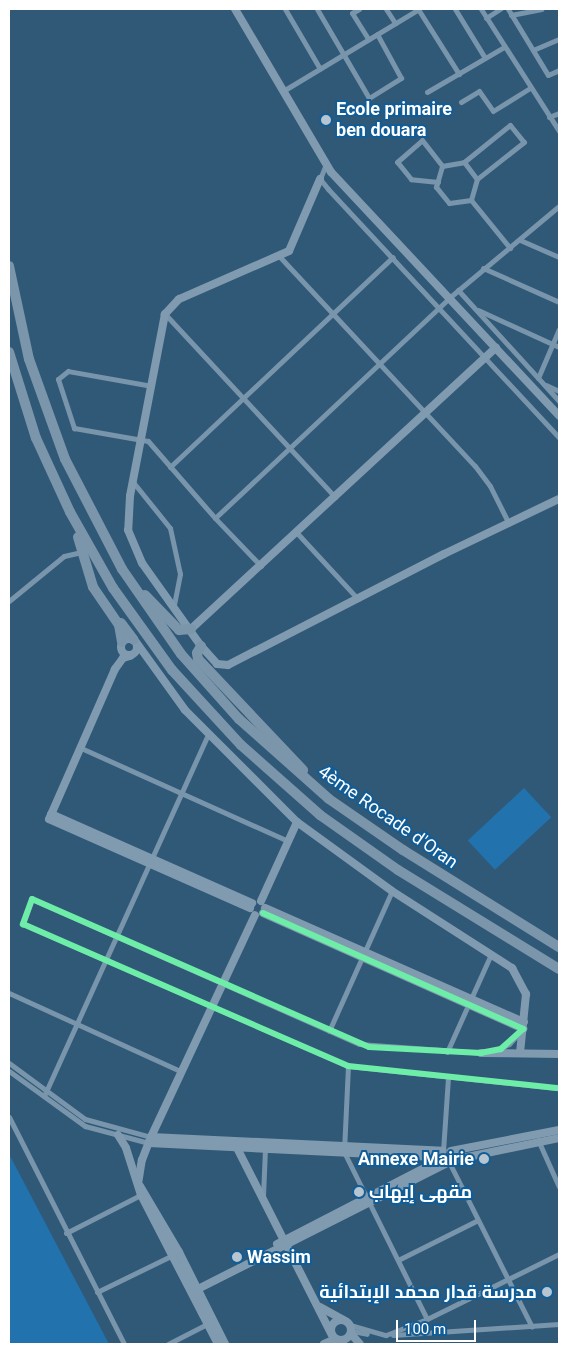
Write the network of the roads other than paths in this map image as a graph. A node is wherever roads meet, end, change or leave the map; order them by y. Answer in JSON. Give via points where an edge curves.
{"nodes":[{"id":1,"x":235,"y":9,"type":"edge"},
{"id":2,"x":285,"y":9,"type":"edge"},
{"id":3,"x":317,"y":9,"type":"edge"},
{"id":4,"x":359,"y":9,"type":"edge"},
{"id":5,"x":386,"y":9,"type":"edge"},
{"id":6,"x":419,"y":9,"type":"edge"},
{"id":7,"x":455,"y":9,"type":"edge"},
{"id":8,"x":481,"y":9,"type":"edge"},
{"id":9,"x":500,"y":9,"type":"edge"},
{"id":10,"x":508,"y":9,"type":"edge"},
{"id":11,"x":541,"y":9,"type":"edge"},
{"id":12,"x":351,"y":11,"type":"edge"},
{"id":13,"x":511,"y":15,"type":"junction"},
{"id":14,"x":486,"y":18,"type":"junction"},
{"id":15,"x":395,"y":23,"type":"junction"},
{"id":16,"x":376,"y":34,"type":"junction"},
{"id":17,"x":559,"y":39,"type":"edge"},
{"id":18,"x":368,"y":40,"type":"junction"},
{"id":19,"x":504,"y":47,"type":"junction"},
{"id":20,"x":533,"y":50,"type":"junction"},
{"id":21,"x":344,"y":54,"type":"junction"},
{"id":22,"x":485,"y":58,"type":"junction"},
{"id":23,"x":320,"y":68,"type":"junction"},
{"id":24,"x":559,"y":70,"type":"edge"},
{"id":25,"x":459,"y":74,"type":"junction"},
{"id":26,"x":530,"y":88,"type":"junction"},
{"id":27,"x":283,"y":91,"type":"junction"},
{"id":28,"x":427,"y":92,"type":"dead end"},
{"id":29,"x":460,"y":102,"type":"dead end"},
{"id":30,"x":559,"y":115,"type":"edge"},
{"id":31,"x":549,"y":117,"type":"junction"},
{"id":32,"x":559,"y":131,"type":"edge"},
{"id":33,"x":464,"y":162,"type":"junction"},
{"id":34,"x":326,"y":164,"type":"junction"},
{"id":35,"x":442,"y":166,"type":"junction"},
{"id":36,"x":320,"y":179,"type":"junction"},
{"id":37,"x":477,"y":179,"type":"junction"},
{"id":38,"x":438,"y":182,"type":"junction"},
{"id":39,"x":471,"y":200,"type":"junction"},
{"id":40,"x":559,"y":206,"type":"edge"},
{"id":41,"x":556,"y":212,"type":"edge"},
{"id":42,"x":520,"y":240,"type":"junction"},
{"id":43,"x":510,"y":248,"type":"junction"},
{"id":44,"x":279,"y":256,"type":"junction"},
{"id":45,"x":392,"y":257,"type":"junction"},
{"id":46,"x":559,"y":257,"type":"edge"},
{"id":47,"x":9,"y":266,"type":"edge"},
{"id":48,"x":483,"y":268,"type":"junction"},
{"id":49,"x":458,"y":290,"type":"junction"},
{"id":50,"x":449,"y":298,"type":"junction"},
{"id":51,"x":559,"y":302,"type":"edge"},
{"id":52,"x":439,"y":308,"type":"junction"},
{"id":53,"x":475,"y":309,"type":"junction"},
{"id":54,"x":165,"y":314,"type":"junction"},
{"id":55,"x":332,"y":314,"type":"junction"},
{"id":56,"x":559,"y":329,"type":"edge"},
{"id":57,"x":553,"y":344,"type":"junction"},
{"id":58,"x":559,"y":347,"type":"edge"},
{"id":59,"x":496,"y":348,"type":"junction"},
{"id":60,"x":9,"y":352,"type":"edge"},
{"id":61,"x":485,"y":358,"type":"junction"},
{"id":62,"x":379,"y":363,"type":"junction"},
{"id":63,"x":538,"y":378,"type":"junction"},
{"id":64,"x":543,"y":383,"type":"junction"},
{"id":65,"x":152,"y":386,"type":"junction"},
{"id":66,"x":559,"y":391,"type":"edge"},
{"id":67,"x":243,"y":398,"type":"junction"},
{"id":68,"x":559,"y":402,"type":"edge"},
{"id":69,"x":425,"y":414,"type":"junction"},
{"id":70,"x":559,"y":416,"type":"edge"},
{"id":71,"x":559,"y":438,"type":"edge"},
{"id":72,"x":142,"y":439,"type":"junction"},
{"id":73,"x":288,"y":448,"type":"junction"},
{"id":74,"x":170,"y":467,"type":"junction"},
{"id":75,"x":132,"y":481,"type":"junction"},
{"id":76,"x":335,"y":497,"type":"junction"},
{"id":77,"x":559,"y":499,"type":"edge"},
{"id":78,"x":70,"y":512,"type":"junction"},
{"id":79,"x":215,"y":518,"type":"junction"},
{"id":80,"x":509,"y":524,"type":"junction"},
{"id":81,"x":297,"y":533,"type":"junction"},
{"id":82,"x":82,"y":552,"type":"junction"},
{"id":83,"x":261,"y":566,"type":"junction"},
{"id":84,"x":127,"y":576,"type":"junction"},
{"id":85,"x":358,"y":599,"type":"junction"},
{"id":86,"x":9,"y":601,"type":"edge"},
{"id":87,"x":174,"y":606,"type":"junction"},
{"id":88,"x":131,"y":616,"type":"junction"},
{"id":89,"x":191,"y":629,"type":"junction"},
{"id":90,"x":135,"y":641,"type":"junction"},
{"id":91,"x":121,"y":645,"type":"junction"},
{"id":92,"x":202,"y":646,"type":"junction"},
{"id":93,"x":132,"y":655,"type":"junction"},
{"id":94,"x":150,"y":664,"type":"junction"},
{"id":95,"x":115,"y":669,"type":"junction"},
{"id":96,"x":208,"y":735,"type":"junction"},
{"id":97,"x":81,"y":748,"type":"junction"},
{"id":98,"x":182,"y":793,"type":"junction"},
{"id":99,"x":329,"y":799,"type":"junction"},
{"id":100,"x":297,"y":822,"type":"junction"},
{"id":101,"x":288,"y":841,"type":"junction"},
{"id":102,"x":152,"y":861,"type":"junction"},
{"id":103,"x":392,"y":891,"type":"junction"},
{"id":104,"x":257,"y":909,"type":"junction"},
{"id":105,"x":118,"y":938,"type":"junction"},
{"id":106,"x":559,"y":948,"type":"edge"},
{"id":107,"x":491,"y":954,"type":"junction"},
{"id":108,"x":363,"y":955,"type":"junction"},
{"id":109,"x":107,"y":962,"type":"junction"},
{"id":110,"x":559,"y":969,"type":"edge"},
{"id":111,"x":223,"y":984,"type":"junction"},
{"id":112,"x":9,"y":992,"type":"edge"},
{"id":113,"x":469,"y":1001,"type":"junction"},
{"id":114,"x":213,"y":1008,"type":"junction"},
{"id":115,"x":79,"y":1024,"type":"junction"},
{"id":116,"x":524,"y":1025,"type":"junction"},
{"id":117,"x":330,"y":1031,"type":"junction"},
{"id":118,"x":447,"y":1052,"type":"junction"},
{"id":119,"x":481,"y":1053,"type":"junction"},
{"id":120,"x":520,"y":1053,"type":"junction"},
{"id":121,"x":559,"y":1054,"type":"edge"},
{"id":122,"x":9,"y":1063,"type":"edge"},
{"id":123,"x":348,"y":1066,"type":"junction"},
{"id":124,"x":9,"y":1071,"type":"edge"},
{"id":125,"x":180,"y":1071,"type":"junction"},
{"id":126,"x":448,"y":1077,"type":"junction"},
{"id":127,"x":559,"y":1088,"type":"edge"},
{"id":128,"x":46,"y":1094,"type":"junction"},
{"id":129,"x":9,"y":1118,"type":"edge"},
{"id":130,"x":559,"y":1130,"type":"edge"},
{"id":131,"x":118,"y":1135,"type":"junction"},
{"id":132,"x":559,"y":1138,"type":"edge"},
{"id":133,"x":537,"y":1139,"type":"junction"},
{"id":134,"x":150,"y":1140,"type":"junction"},
{"id":135,"x":235,"y":1145,"type":"junction"},
{"id":136,"x":265,"y":1149,"type":"junction"},
{"id":137,"x":344,"y":1149,"type":"junction"},
{"id":138,"x":445,"y":1159,"type":"junction"},
{"id":139,"x":138,"y":1184,"type":"junction"},
{"id":140,"x":559,"y":1187,"type":"edge"},
{"id":141,"x":143,"y":1193,"type":"junction"},
{"id":142,"x":369,"y":1200,"type":"junction"},
{"id":143,"x":262,"y":1201,"type":"junction"},
{"id":144,"x":478,"y":1220,"type":"junction"},
{"id":145,"x":66,"y":1233,"type":"junction"},
{"id":146,"x":285,"y":1243,"type":"junction"},
{"id":147,"x":177,"y":1254,"type":"junction"},
{"id":148,"x":559,"y":1254,"type":"edge"},
{"id":149,"x":398,"y":1260,"type":"junction"},
{"id":150,"x":508,"y":1278,"type":"junction"},
{"id":151,"x":194,"y":1288,"type":"junction"},
{"id":152,"x":97,"y":1292,"type":"junction"},
{"id":153,"x":315,"y":1302,"type":"junction"},
{"id":154,"x":427,"y":1319,"type":"junction"},
{"id":155,"x":211,"y":1322,"type":"junction"},
{"id":156,"x":559,"y":1324,"type":"edge"},
{"id":157,"x":349,"y":1327,"type":"junction"},
{"id":158,"x":532,"y":1327,"type":"junction"},
{"id":159,"x":386,"y":1335,"type":"junction"},
{"id":160,"x":338,"y":1340,"type":"edge"},
{"id":161,"x":124,"y":1344,"type":"edge"},
{"id":162,"x":168,"y":1344,"type":"edge"},
{"id":163,"x":218,"y":1344,"type":"edge"},
{"id":164,"x":225,"y":1344,"type":"edge"},
{"id":165,"x":324,"y":1344,"type":"edge"},
{"id":166,"x":352,"y":1344,"type":"edge"},
{"id":167,"x":360,"y":1344,"type":"edge"}],
"edges":[{"from":1,"to":27,"type":"street"},
{"from":2,"to":23,"type":"street"},
{"from":3,"to":21,"type":"street"},
{"from":4,"to":12,"type":"street"},
{"from":5,"to":15,"type":"street"},
{"from":6,"to":15,"type":"street"},
{"from":6,"to":25,"type":"street"},
{"from":7,"to":22,"type":"street"},
{"from":8,"to":14,"type":"street"},
{"from":9,"to":14,"type":"street"},
{"from":10,"to":13,"type":"street"},
{"from":11,"to":13,"type":"street"},
{"from":12,"to":18,"type":"street"},
{"from":13,"to":20,"type":"street"},
{"from":14,"to":19,"type":"street"},
{"from":15,"to":16,"type":"street"},
{"from":16,"to":18,"type":"street"},
{"from":16,"to":21,"type":"street","via":[[401,78],[369,98]]},
{"from":17,"to":20,"type":"street"},
{"from":18,"to":21,"type":"street"},
{"from":19,"to":22,"type":"street"},
{"from":19,"to":26,"type":"street"},
{"from":20,"to":24,"type":"street","via":[[548,75]]},
{"from":21,"to":23,"type":"street"},
{"from":22,"to":25,"type":"street"},
{"from":23,"to":27,"type":"street"},
{"from":25,"to":28,"type":"street"},
{"from":26,"to":29,"type":"street","via":[[493,111],[479,90]]},
{"from":26,"to":31,"type":"street"},
{"from":27,"to":34,"type":"street"},
{"from":30,"to":31,"type":"street"},
{"from":31,"to":32,"type":"street"},
{"from":33,"to":35,"type":"street"},
{"from":33,"to":37,"type":"street"},
{"from":33,"to":37,"type":"street","via":[[510,125],[524,142]]},
{"from":34,"to":36,"type":"street"},
{"from":34,"to":50,"type":"street"},
{"from":35,"to":38,"type":"street"},
{"from":35,"to":38,"type":"street","via":[[422,140],[397,162],[411,179]]},
{"from":36,"to":44,"type":"street","via":[[292,248]]},
{"from":36,"to":45,"type":"street"},
{"from":37,"to":39,"type":"street"},
{"from":38,"to":39,"type":"street","via":[[436,187],[449,203]]},
{"from":39,"to":43,"type":"street"},
{"from":40,"to":41,"type":"street"},
{"from":41,"to":42,"type":"street"},
{"from":42,"to":43,"type":"street"},
{"from":42,"to":46,"type":"street"},
{"from":43,"to":48,"type":"street"},
{"from":44,"to":54,"type":"street","via":[[179,300]]},
{"from":44,"to":55,"type":"street"},
{"from":45,"to":52,"type":"street"},
{"from":45,"to":55,"type":"street"},
{"from":47,"to":84,"type":"highway","name":"4ème Rocade d'Oran","via":[[23,337],[48,415],[89,510]]},
{"from":48,"to":49,"type":"street"},
{"from":48,"to":51,"type":"street"},
{"from":49,"to":50,"type":"street"},
{"from":49,"to":53,"type":"street"},
{"from":50,"to":52,"type":"street"},
{"from":50,"to":59,"type":"street"},
{"from":52,"to":61,"type":"street"},
{"from":52,"to":62,"type":"street"},
{"from":53,"to":57,"type":"street"},
{"from":53,"to":63,"type":"street"},
{"from":54,"to":65,"type":"street"},
{"from":54,"to":67,"type":"street"},
{"from":55,"to":62,"type":"street"},
{"from":55,"to":67,"type":"street"},
{"from":56,"to":57,"type":"street"},
{"from":57,"to":58,"type":"street"},
{"from":57,"to":63,"type":"street"},
{"from":59,"to":61,"type":"street"},
{"from":59,"to":70,"type":"street"},
{"from":60,"to":78,"type":"highway","name":"4ème Rocade d'Oran","via":[[36,438]]},
{"from":61,"to":69,"type":"street"},
{"from":61,"to":71,"type":"street"},
{"from":62,"to":69,"type":"street"},
{"from":62,"to":73,"type":"street"},
{"from":63,"to":64,"type":"street"},
{"from":64,"to":66,"type":"street"},
{"from":64,"to":68,"type":"street"},
{"from":65,"to":72,"type":"street"},
{"from":65,"to":72,"type":"street","via":[[68,371],[58,379],[74,428]]},
{"from":67,"to":73,"type":"street"},
{"from":67,"to":74,"type":"street"},
{"from":69,"to":76,"type":"street"},
{"from":69,"to":80,"type":"street","via":[[483,475]]},
{"from":72,"to":74,"type":"street"},
{"from":72,"to":75,"type":"street"},
{"from":73,"to":76,"type":"street"},
{"from":73,"to":79,"type":"street"},
{"from":74,"to":79,"type":"street"},
{"from":75,"to":87,"type":"street","via":[[128,518],[130,540],[142,563]]},
{"from":75,"to":87,"type":"street","via":[[170,528],[180,574]]},
{"from":76,"to":81,"type":"street"},
{"from":77,"to":80,"type":"street"},
{"from":78,"to":82,"type":"highway"},
{"from":78,"to":88,"type":"highway","name":"4ème Rocade d'Oran"},
{"from":79,"to":83,"type":"street"},
{"from":80,"to":85,"type":"street"},
{"from":81,"to":83,"type":"street"},
{"from":81,"to":85,"type":"street"},
{"from":82,"to":86,"type":"street","via":[[64,556]]},
{"from":82,"to":91,"type":"highway","via":[[93,587],[119,625]]},
{"from":83,"to":89,"type":"street"},
{"from":84,"to":89,"type":"highway","via":[[179,630]]},
{"from":84,"to":99,"type":"highway","name":"4ème Rocade d'Oran","via":[[160,626],[217,695],[265,744]]},
{"from":85,"to":92,"type":"street","via":[[228,664],[217,664]]},
{"from":87,"to":89,"type":"street"},
{"from":88,"to":90,"type":"highway","via":[[112,596],[105,596],[106,604]]},
{"from":88,"to":110,"type":"highway","name":"4ème Rocade d'Oran","via":[[172,670],[218,721],[300,798],[398,870]]},
{"from":89,"to":92,"type":"street"},
{"from":90,"to":91,"type":"street","via":[[126,639]]},
{"from":90,"to":93,"type":"street"},
{"from":90,"to":94,"type":"street"},
{"from":91,"to":93,"type":"street","via":[[124,654]]},
{"from":91,"to":95,"type":"street"},
{"from":92,"to":99,"type":"highway","via":[[197,653],[198,659]]},
{"from":93,"to":94,"type":"street"},
{"from":93,"to":95,"type":"street","via":[[120,661]]},
{"from":94,"to":96,"type":"street"},
{"from":95,"to":97,"type":"street"},
{"from":96,"to":98,"type":"street"},
{"from":96,"to":100,"type":"street"},
{"from":97,"to":98,"type":"street"},
{"from":97,"to":102,"type":"street","via":[[50,817]]},
{"from":98,"to":101,"type":"street"},
{"from":98,"to":102,"type":"street"},
{"from":99,"to":106,"type":"highway","name":"4ème Rocade d'Oran","via":[[403,850]]},
{"from":100,"to":101,"type":"street"},
{"from":100,"to":103,"type":"street"},
{"from":101,"to":104,"type":"street"},
{"from":102,"to":104,"type":"street"},
{"from":102,"to":105,"type":"street"},
{"from":103,"to":107,"type":"street"},
{"from":103,"to":108,"type":"street"},
{"from":104,"to":108,"type":"street"},
{"from":104,"to":111,"type":"street"},
{"from":105,"to":109,"type":"street"},
{"from":105,"to":109,"type":"street","via":[[32,899],[23,924]]},
{"from":105,"to":111,"type":"street"},
{"from":107,"to":113,"type":"street"},
{"from":107,"to":116,"type":"street","via":[[512,968],[523,984],[527,1004]]},
{"from":108,"to":113,"type":"street"},
{"from":108,"to":117,"type":"street"},
{"from":109,"to":114,"type":"street"},
{"from":109,"to":115,"type":"street"},
{"from":111,"to":114,"type":"street"},
{"from":111,"to":117,"type":"street"},
{"from":112,"to":115,"type":"street"},
{"from":113,"to":116,"type":"street"},
{"from":113,"to":118,"type":"street"},
{"from":114,"to":123,"type":"street"},
{"from":114,"to":125,"type":"street"},
{"from":115,"to":125,"type":"street"},
{"from":115,"to":128,"type":"street"},
{"from":116,"to":119,"type":"street","via":[[501,1049]]},
{"from":116,"to":120,"type":"street"},
{"from":117,"to":118,"type":"street","via":[[369,1047]]},
{"from":118,"to":119,"type":"street"},
{"from":119,"to":120,"type":"street"},
{"from":120,"to":121,"type":"street"},
{"from":122,"to":128,"type":"street"},
{"from":123,"to":126,"type":"street"},
{"from":123,"to":137,"type":"street"},
{"from":124,"to":128,"type":"street"},
{"from":125,"to":134,"type":"street"},
{"from":126,"to":127,"type":"street"},
{"from":126,"to":138,"type":"street"},
{"from":128,"to":131,"type":"street","via":[[85,1126]]},
{"from":128,"to":134,"type":"street","via":[[93,1122]]},
{"from":129,"to":145,"type":"street"},
{"from":130,"to":133,"type":"street"},
{"from":131,"to":134,"type":"street"},
{"from":131,"to":139,"type":"street"},
{"from":132,"to":133,"type":"street"},
{"from":133,"to":138,"type":"street"},
{"from":133,"to":138,"type":"street","via":[[451,1151]]},
{"from":133,"to":140,"type":"street"},
{"from":134,"to":135,"type":"street"},
{"from":134,"to":139,"type":"street"},
{"from":135,"to":136,"type":"street"},
{"from":135,"to":137,"type":"street"},
{"from":135,"to":143,"type":"street"},
{"from":136,"to":137,"type":"street"},
{"from":136,"to":143,"type":"street"},
{"from":137,"to":138,"type":"street"},
{"from":137,"to":142,"type":"street"},
{"from":138,"to":142,"type":"street"},
{"from":138,"to":144,"type":"street"},
{"from":139,"to":141,"type":"street"},
{"from":141,"to":145,"type":"street"},
{"from":141,"to":147,"type":"street"},
{"from":142,"to":146,"type":"street"},
{"from":142,"to":149,"type":"street"},
{"from":143,"to":146,"type":"street"},
{"from":144,"to":149,"type":"street"},
{"from":144,"to":150,"type":"street"},
{"from":145,"to":152,"type":"street"},
{"from":146,"to":151,"type":"street"},
{"from":146,"to":153,"type":"street"},
{"from":147,"to":151,"type":"street"},
{"from":147,"to":152,"type":"street"},
{"from":148,"to":150,"type":"street"},
{"from":149,"to":154,"type":"street"},
{"from":150,"to":154,"type":"street"},
{"from":150,"to":158,"type":"street"},
{"from":151,"to":155,"type":"street"},
{"from":152,"to":161,"type":"street"},
{"from":153,"to":157,"type":"street"},
{"from":153,"to":160,"type":"street"},
{"from":154,"to":159,"type":"street"},
{"from":155,"to":162,"type":"street"},
{"from":155,"to":163,"type":"street"},
{"from":155,"to":164,"type":"street"},
{"from":156,"to":158,"type":"street"},
{"from":157,"to":159,"type":"street"},
{"from":157,"to":160,"type":"street"},
{"from":157,"to":160,"type":"street","via":[[335,1322]]},
{"from":157,"to":167,"type":"street"},
{"from":158,"to":159,"type":"street"},
{"from":160,"to":165,"type":"street"},
{"from":160,"to":166,"type":"street"}]}
